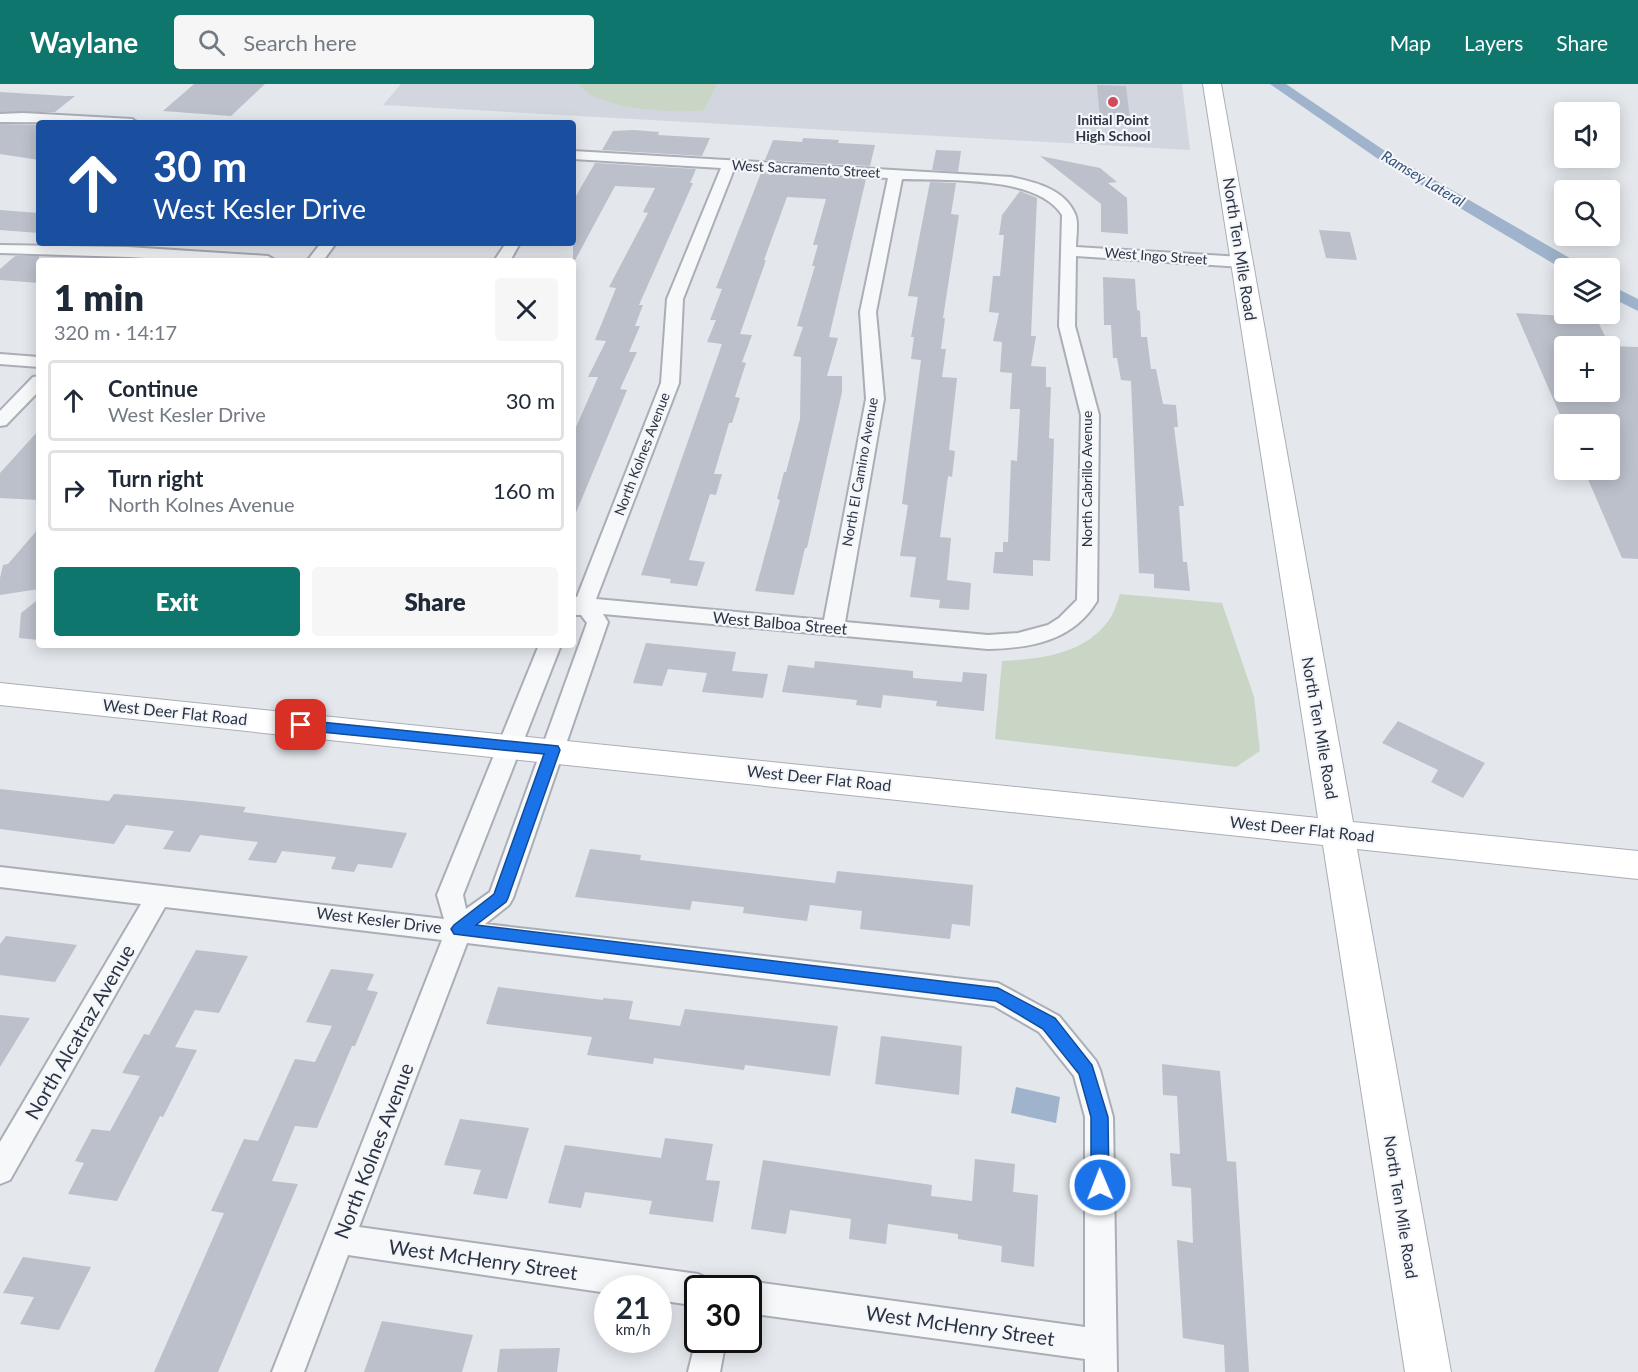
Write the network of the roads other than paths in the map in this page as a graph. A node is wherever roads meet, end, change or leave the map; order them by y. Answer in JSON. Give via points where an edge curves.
{"nodes":[{"id":1,"x":1212,"y":84,"type":"edge"},
{"id":2,"x":0,"y":118,"type":"edge"},
{"id":3,"x":78,"y":120,"type":"edge"},
{"id":4,"x":576,"y":155,"type":"edge"},
{"id":5,"x":729,"y":164,"type":"junction"},
{"id":6,"x":896,"y":174,"type":"junction"},
{"id":7,"x":1038,"y":188,"type":"joint"},
{"id":8,"x":327,"y":246,"type":"edge"},
{"id":9,"x":0,"y":249,"type":"edge"},
{"id":10,"x":1069,"y":251,"type":"junction"},
{"id":11,"x":128,"y":252,"type":"edge"},
{"id":12,"x":221,"y":258,"type":"edge"},
{"id":13,"x":317,"y":258,"type":"edge"},
{"id":14,"x":1242,"y":262,"type":"junction"},
{"id":15,"x":0,"y":359,"type":"edge"},
{"id":16,"x":36,"y":362,"type":"edge"},
{"id":17,"x":36,"y":384,"type":"edge"},
{"id":18,"x":0,"y":422,"type":"edge"},
{"id":19,"x":577,"y":607,"type":"edge"},
{"id":20,"x":833,"y":628,"type":"junction"},
{"id":21,"x":988,"y":642,"type":"joint"},
{"id":22,"x":549,"y":648,"type":"edge"},
{"id":23,"x":0,"y":694,"type":"edge"},
{"id":24,"x":509,"y":747,"type":"junction"},
{"id":25,"x":553,"y":750,"type":"junction"},
{"id":26,"x":1339,"y":833,"type":"junction"},
{"id":27,"x":1638,"y":865,"type":"edge"},
{"id":28,"x":0,"y":877,"type":"edge"},
{"id":29,"x":159,"y":895,"type":"junction"},
{"id":30,"x":459,"y":929,"type":"junction"},
{"id":31,"x":0,"y":1170,"type":"edge"},
{"id":32,"x":339,"y":1239,"type":"junction"},
{"id":33,"x":684,"y":1288,"type":"edge"},
{"id":34,"x":762,"y":1299,"type":"edge"},
{"id":35,"x":708,"y":1353,"type":"edge"},
{"id":36,"x":1101,"y":1358,"type":"edge"},
{"id":37,"x":288,"y":1372,"type":"edge"},
{"id":38,"x":704,"y":1372,"type":"edge"},
{"id":39,"x":1428,"y":1372,"type":"edge"}],
"edges":[{"from":1,"to":14,"type":"main road","name":"North Ten Mile Road"},
{"from":2,"to":3,"type":"street"},
{"from":4,"to":5,"type":"street","name":"West Sacramento Street"},
{"from":5,"to":6,"type":"street","name":"West Sacramento Street"},
{"from":5,"to":19,"type":"street","name":"North Kolnes Avenue","via":[[675,299],[670,383]]},
{"from":6,"to":7,"type":"street","name":"West Sacramento Street","via":[[1011,181]]},
{"from":6,"to":20,"type":"street","name":"North El Camino Avenue","via":[[868,312],[875,399]]},
{"from":7,"to":10,"type":"street","name":"North Cabrillo Avenue","via":[[1066,209]]},
{"from":8,"to":13,"type":"street"},
{"from":9,"to":11,"type":"street"},
{"from":10,"to":14,"type":"street","name":"West Ingo Street"},
{"from":10,"to":21,"type":"street","name":"North Cabrillo Avenue","via":[[1067,326],[1090,416],[1088,601],[1075,618],[1056,631],[1023,641]]},
{"from":11,"to":12,"type":"street"},
{"from":14,"to":26,"type":"main road","name":"North Ten Mile Road"},
{"from":15,"to":16,"type":"street"},
{"from":17,"to":18,"type":"street"},
{"from":19,"to":20,"type":"street","name":"West Balboa Street"},
{"from":19,"to":25,"type":"street","via":[[598,622]]},
{"from":20,"to":21,"type":"street","name":"West Balboa Street"},
{"from":22,"to":24,"type":"street"},
{"from":23,"to":24,"type":"main road","name":"West Deer Flat Road"},
{"from":24,"to":25,"type":"main road","name":"West Deer Flat Road"},
{"from":24,"to":30,"type":"street","via":[[450,895]]},
{"from":25,"to":26,"type":"main road","name":"West Deer Flat Road"},
{"from":25,"to":30,"type":"street","via":[[500,898]]},
{"from":26,"to":27,"type":"main road","name":"West Deer Flat Road"},
{"from":26,"to":39,"type":"main road","name":"North Ten Mile Road"},
{"from":28,"to":29,"type":"street","name":"West Kesler Drive"},
{"from":29,"to":30,"type":"street","name":"West Kesler Drive"},
{"from":29,"to":31,"type":"street","name":"North Alcatraz Avenue"},
{"from":30,"to":32,"type":"street","name":"North Kolnes Avenue"},
{"from":30,"to":36,"type":"street","name":"West Kesler Drive","via":[[998,995],[1049,1024],[1086,1070],[1099,1117]]},
{"from":32,"to":33,"type":"street","name":"West McHenry Street"},
{"from":32,"to":37,"type":"street","name":"North Kolnes Avenue"},
{"from":34,"to":36,"type":"street","name":"West McHenry Street"},
{"from":35,"to":38,"type":"street"}]}
